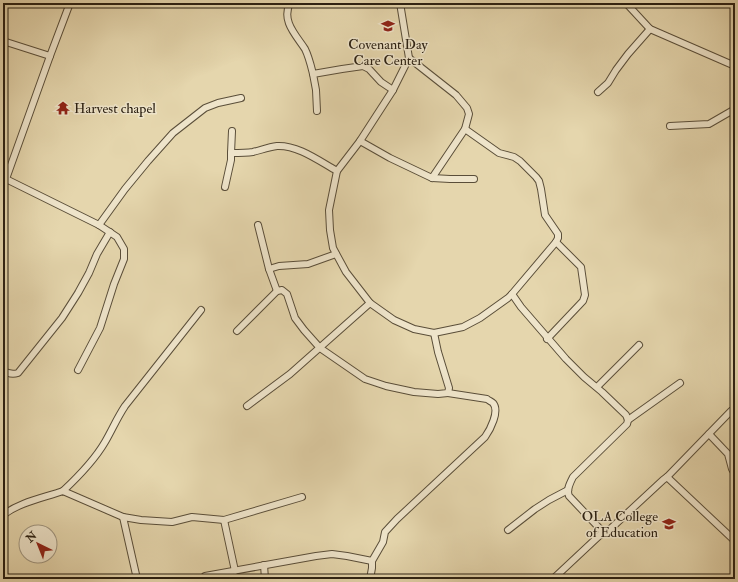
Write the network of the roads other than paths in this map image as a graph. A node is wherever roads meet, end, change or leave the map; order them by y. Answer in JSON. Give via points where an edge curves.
{"nodes":[{"id":1,"x":70,"y":3,"type":"edge"},
{"id":2,"x":290,"y":3,"type":"edge"},
{"id":3,"x":400,"y":3,"type":"edge"},
{"id":4,"x":626,"y":3,"type":"edge"},
{"id":5,"x":650,"y":29,"type":"junction"},
{"id":6,"x":3,"y":41,"type":"edge"},
{"id":7,"x":50,"y":56,"type":"junction"},
{"id":8,"x":409,"y":58,"type":"junction"},
{"id":9,"x":735,"y":66,"type":"edge"},
{"id":10,"x":313,"y":74,"type":"junction"},
{"id":11,"x":392,"y":90,"type":"junction"},
{"id":12,"x":598,"y":92,"type":"dead end"},
{"id":13,"x":241,"y":98,"type":"dead end"},
{"id":14,"x":735,"y":109,"type":"edge"},
{"id":15,"x":317,"y":111,"type":"dead end"},
{"id":16,"x":670,"y":126,"type":"dead end"},
{"id":17,"x":465,"y":129,"type":"junction"},
{"id":18,"x":232,"y":131,"type":"dead end"},
{"id":19,"x":360,"y":141,"type":"junction"},
{"id":20,"x":231,"y":153,"type":"junction"},
{"id":21,"x":337,"y":171,"type":"junction"},
{"id":22,"x":432,"y":178,"type":"junction"},
{"id":23,"x":474,"y":179,"type":"dead end"},
{"id":24,"x":4,"y":181,"type":"edge"},
{"id":25,"x":226,"y":187,"type":"dead end"},
{"id":26,"x":99,"y":225,"type":"junction"},
{"id":27,"x":258,"y":225,"type":"dead end"},
{"id":28,"x":110,"y":232,"type":"junction"},
{"id":29,"x":556,"y":242,"type":"junction"},
{"id":30,"x":336,"y":254,"type":"junction"},
{"id":31,"x":269,"y":269,"type":"junction"},
{"id":32,"x":277,"y":290,"type":"junction"},
{"id":33,"x":512,"y":294,"type":"junction"},
{"id":34,"x":370,"y":303,"type":"junction"},
{"id":35,"x":201,"y":310,"type":"dead end"},
{"id":36,"x":237,"y":331,"type":"dead end"},
{"id":37,"x":434,"y":333,"type":"junction"},
{"id":38,"x":547,"y":339,"type":"junction"},
{"id":39,"x":639,"y":345,"type":"dead end"},
{"id":40,"x":320,"y":348,"type":"junction"},
{"id":41,"x":3,"y":370,"type":"edge"},
{"id":42,"x":78,"y":370,"type":"dead end"},
{"id":43,"x":680,"y":383,"type":"dead end"},
{"id":44,"x":597,"y":387,"type":"junction"},
{"id":45,"x":448,"y":393,"type":"junction"},
{"id":46,"x":247,"y":406,"type":"dead end"},
{"id":47,"x":731,"y":411,"type":"dead end"},
{"id":48,"x":628,"y":420,"type":"junction"},
{"id":49,"x":709,"y":434,"type":"junction"},
{"id":50,"x":735,"y":474,"type":"edge"},
{"id":51,"x":668,"y":477,"type":"junction"},
{"id":52,"x":568,"y":490,"type":"junction"},
{"id":53,"x":63,"y":491,"type":"junction"},
{"id":54,"x":302,"y":497,"type":"dead end"},
{"id":55,"x":3,"y":515,"type":"edge"},
{"id":56,"x":122,"y":517,"type":"junction"},
{"id":57,"x":224,"y":520,"type":"junction"},
{"id":58,"x":508,"y":530,"type":"dead end"},
{"id":59,"x":600,"y":535,"type":"junction"},
{"id":60,"x":735,"y":541,"type":"edge"},
{"id":61,"x":372,"y":562,"type":"junction"},
{"id":62,"x":264,"y":566,"type":"junction"},
{"id":63,"x":235,"y":571,"type":"junction"},
{"id":64,"x":205,"y":576,"type":"dead end"},
{"id":65,"x":137,"y":579,"type":"edge"},
{"id":66,"x":265,"y":579,"type":"edge"},
{"id":67,"x":370,"y":579,"type":"edge"},
{"id":68,"x":553,"y":579,"type":"edge"}],
"edges":[{"from":1,"to":7,"type":"street"},
{"from":2,"to":10,"type":"street","via":[[286,12],[289,25],[304,49]]},
{"from":3,"to":8,"type":"street"},
{"from":4,"to":5,"type":"street"},
{"from":5,"to":9,"type":"street"},
{"from":5,"to":12,"type":"street"},
{"from":6,"to":7,"type":"street"},
{"from":7,"to":24,"type":"street"},
{"from":8,"to":11,"type":"street"},
{"from":8,"to":17,"type":"street","via":[[456,95],[467,108],[469,114]]},
{"from":10,"to":11,"type":"street","via":[[363,66]]},
{"from":10,"to":15,"type":"street"},
{"from":11,"to":19,"type":"street"},
{"from":13,"to":26,"type":"street","via":[[205,108],[173,133],[125,189]]},
{"from":14,"to":16,"type":"street","via":[[709,124]]},
{"from":17,"to":22,"type":"street"},
{"from":17,"to":29,"type":"street","via":[[499,153],[520,161],[536,177],[541,188],[546,216],[558,234]]},
{"from":18,"to":20,"type":"street"},
{"from":19,"to":21,"type":"street"},
{"from":19,"to":22,"type":"street"},
{"from":20,"to":21,"type":"street","via":[[253,152],[279,146],[306,153]]},
{"from":20,"to":25,"type":"street"},
{"from":21,"to":30,"type":"street","via":[[329,210],[330,230]]},
{"from":22,"to":23,"type":"street"},
{"from":24,"to":26,"type":"street"},
{"from":26,"to":28,"type":"street"},
{"from":27,"to":31,"type":"street"},
{"from":28,"to":41,"type":"street","via":[[78,293],[44,342],[18,373],[9,374]]},
{"from":28,"to":42,"type":"street","via":[[118,237],[124,249],[124,259],[100,328]]},
{"from":29,"to":33,"type":"street"},
{"from":29,"to":38,"type":"street","via":[[581,267],[585,295],[583,301]]},
{"from":30,"to":31,"type":"street","via":[[308,264]]},
{"from":30,"to":34,"type":"street","via":[[346,272]]},
{"from":31,"to":32,"type":"street"},
{"from":32,"to":36,"type":"street"},
{"from":32,"to":40,"type":"street","via":[[287,294],[295,318]]},
{"from":33,"to":37,"type":"street","via":[[480,318],[463,327]]},
{"from":33,"to":38,"type":"street"},
{"from":34,"to":37,"type":"street","via":[[394,320],[414,329]]},
{"from":34,"to":40,"type":"street"},
{"from":35,"to":53,"type":"street","via":[[124,406],[106,441],[92,461]]},
{"from":37,"to":45,"type":"street","via":[[449,388]]},
{"from":38,"to":44,"type":"street"},
{"from":39,"to":44,"type":"street"},
{"from":40,"to":45,"type":"street","via":[[366,379],[414,392]]},
{"from":40,"to":46,"type":"street"},
{"from":43,"to":48,"type":"street"},
{"from":44,"to":48,"type":"street"},
{"from":45,"to":61,"type":"street","via":[[493,402],[495,416],[490,429],[485,438],[385,532],[383,542]]},
{"from":47,"to":49,"type":"street"},
{"from":48,"to":52,"type":"street","via":[[627,424],[573,477]]},
{"from":49,"to":50,"type":"street","via":[[728,454]]},
{"from":49,"to":51,"type":"street"},
{"from":51,"to":59,"type":"street","via":[[607,532]]},
{"from":51,"to":60,"type":"street"},
{"from":52,"to":58,"type":"street","via":[[535,509]]},
{"from":52,"to":59,"type":"street","via":[[569,496],[603,532]]},
{"from":53,"to":55,"type":"street","via":[[10,509]]},
{"from":53,"to":56,"type":"street"},
{"from":54,"to":57,"type":"street"},
{"from":56,"to":57,"type":"street","via":[[172,522],[192,517]]},
{"from":56,"to":65,"type":"street"},
{"from":57,"to":63,"type":"street"},
{"from":59,"to":68,"type":"street"},
{"from":61,"to":62,"type":"street","via":[[332,554]]},
{"from":61,"to":67,"type":"street"},
{"from":62,"to":63,"type":"street"},
{"from":62,"to":66,"type":"street"},
{"from":63,"to":64,"type":"street"}]}
